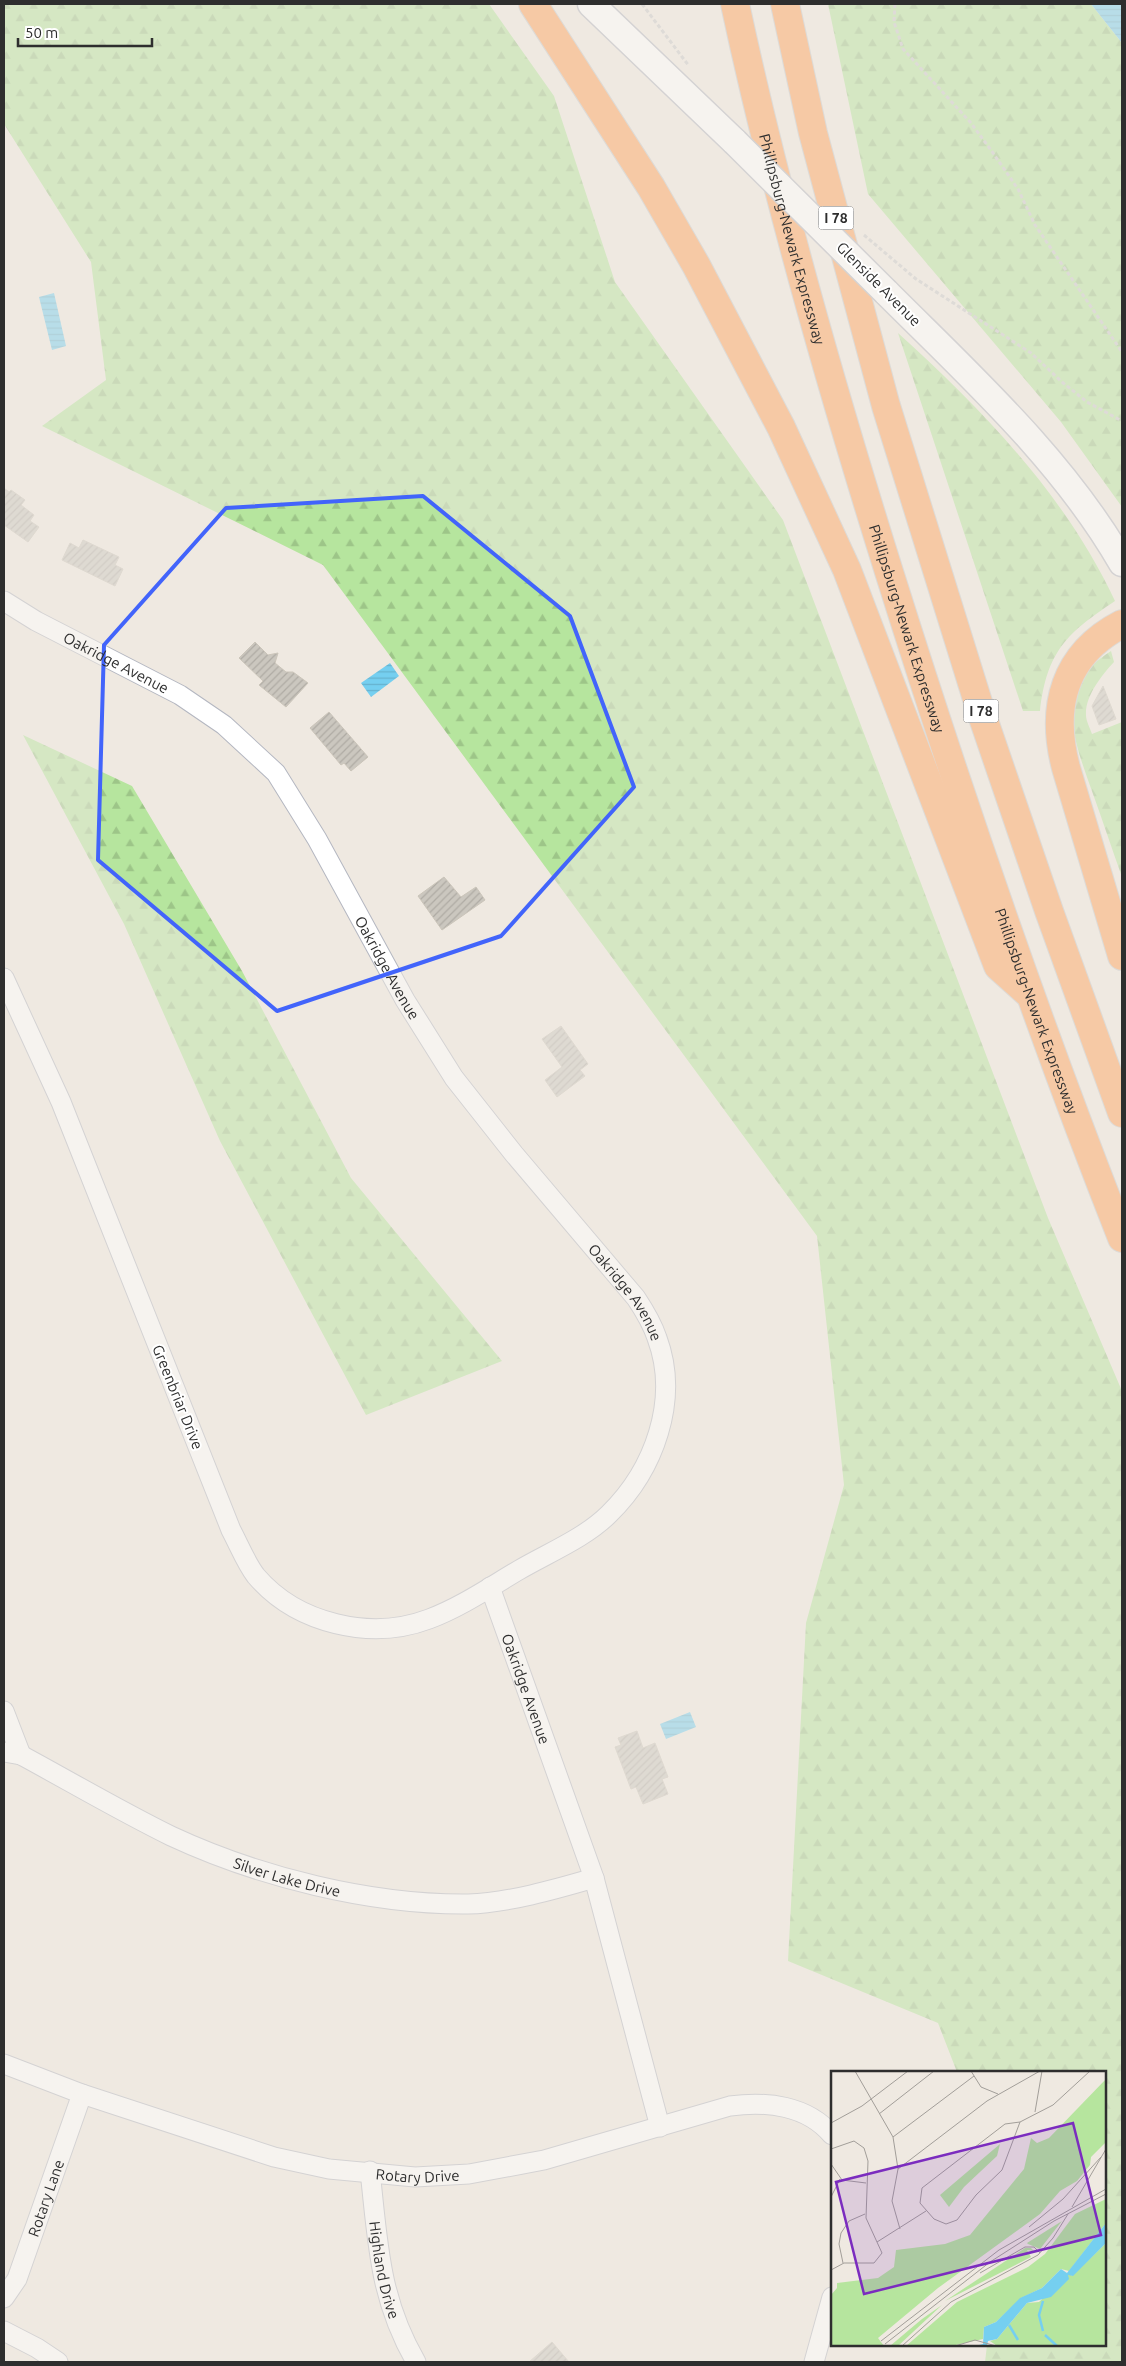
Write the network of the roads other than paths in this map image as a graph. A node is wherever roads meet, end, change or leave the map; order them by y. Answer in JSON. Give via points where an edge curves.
{"nodes":[{"id":1,"x":534,"y":4,"type":"edge"},
{"id":2,"x":591,"y":4,"type":"edge"},
{"id":3,"x":735,"y":4,"type":"edge"},
{"id":4,"x":785,"y":4,"type":"edge"},
{"id":5,"x":1122,"y":563,"type":"edge"},
{"id":6,"x":4,"y":601,"type":"edge"},
{"id":7,"x":1122,"y":624,"type":"edge"},
{"id":8,"x":1122,"y":956,"type":"edge"},
{"id":9,"x":4,"y":978,"type":"edge"},
{"id":10,"x":1029,"y":995,"type":"junction"},
{"id":11,"x":1122,"y":1113,"type":"edge"},
{"id":12,"x":1122,"y":1238,"type":"edge"},
{"id":13,"x":490,"y":1587,"type":"junction"},
{"id":14,"x":4,"y":1711,"type":"edge"},
{"id":15,"x":12,"y":1754,"type":"edge"},
{"id":16,"x":594,"y":1878,"type":"junction"},
{"id":17,"x":4,"y":2064,"type":"edge"},
{"id":18,"x":82,"y":2094,"type":"junction"},
{"id":19,"x":660,"y":2126,"type":"junction"},
{"id":20,"x":831,"y":2134,"type":"edge"},
{"id":21,"x":370,"y":2172,"type":"junction"},
{"id":22,"x":4,"y":2298,"type":"edge"},
{"id":23,"x":831,"y":2301,"type":"edge"},
{"id":24,"x":4,"y":2331,"type":"edge"},
{"id":25,"x":58,"y":2362,"type":"edge"},
{"id":26,"x":416,"y":2362,"type":"edge"},
{"id":27,"x":814,"y":2362,"type":"edge"}],
"edges":[{"from":1,"to":10,"type":"highway","via":[[687,249],[781,428],[854,587],[998,966]]},
{"from":2,"to":5,"type":"main road","name":"Glenside Avenue","bridge":true,"via":[[735,142],[1044,454],[1101,528]]},
{"from":3,"to":10,"type":"highway","name":"Phillipsburg-Newark Expressway","via":[[767,139],[848,437],[938,728]]},
{"from":4,"to":11,"type":"highway","number":"I 78","via":[[813,133],[886,406],[986,725]]},
{"from":6,"to":13,"type":"street","name":"Oakridge Avenue","via":[[36,621],[180,695],[224,725],[276,773],[317,839],[405,1000],[454,1078],[636,1298],[649,1318],[662,1354],[665,1390],[660,1432],[644,1470],[608,1515],[585,1532]]},
{"from":7,"to":8,"type":"highway","via":[[1100,636],[1078,659],[1065,688],[1059,723],[1066,768]]},
{"from":9,"to":13,"type":"street","name":"Greenbriar Drive","via":[[61,1102],[231,1530],[256,1576],[299,1611],[322,1620],[370,1628],[401,1626],[430,1619]]},
{"from":10,"to":12,"type":"highway","name":"Phillipsburg-Newark Expressway"},
{"from":13,"to":16,"type":"street","name":"Oakridge Avenue"},
{"from":14,"to":15,"type":"street"},
{"from":15,"to":16,"type":"street","name":"Silver Lake Drive","via":[[172,1836],[243,1864],[317,1885],[392,1898],[469,1904],[543,1893]]},
{"from":16,"to":19,"type":"street","name":"Oakridge Avenue"},
{"from":17,"to":18,"type":"street","name":"Rotary Drive"},
{"from":18,"to":21,"type":"street","name":"Rotary Drive","via":[[274,2157],[329,2170]]},
{"from":18,"to":22,"type":"street","name":"Rotary Lane","via":[[17,2279]]},
{"from":19,"to":20,"type":"street","name":"Rotary Drive","via":[[730,2106],[755,2103],[813,2117]]},
{"from":19,"to":21,"type":"street","name":"Rotary Drive","via":[[544,2160],[469,2174],[415,2177]]},
{"from":21,"to":26,"type":"street","name":"Highland Drive","via":[[381,2276],[391,2309]]},
{"from":23,"to":27,"type":"street"},
{"from":24,"to":25,"type":"street"}]}
